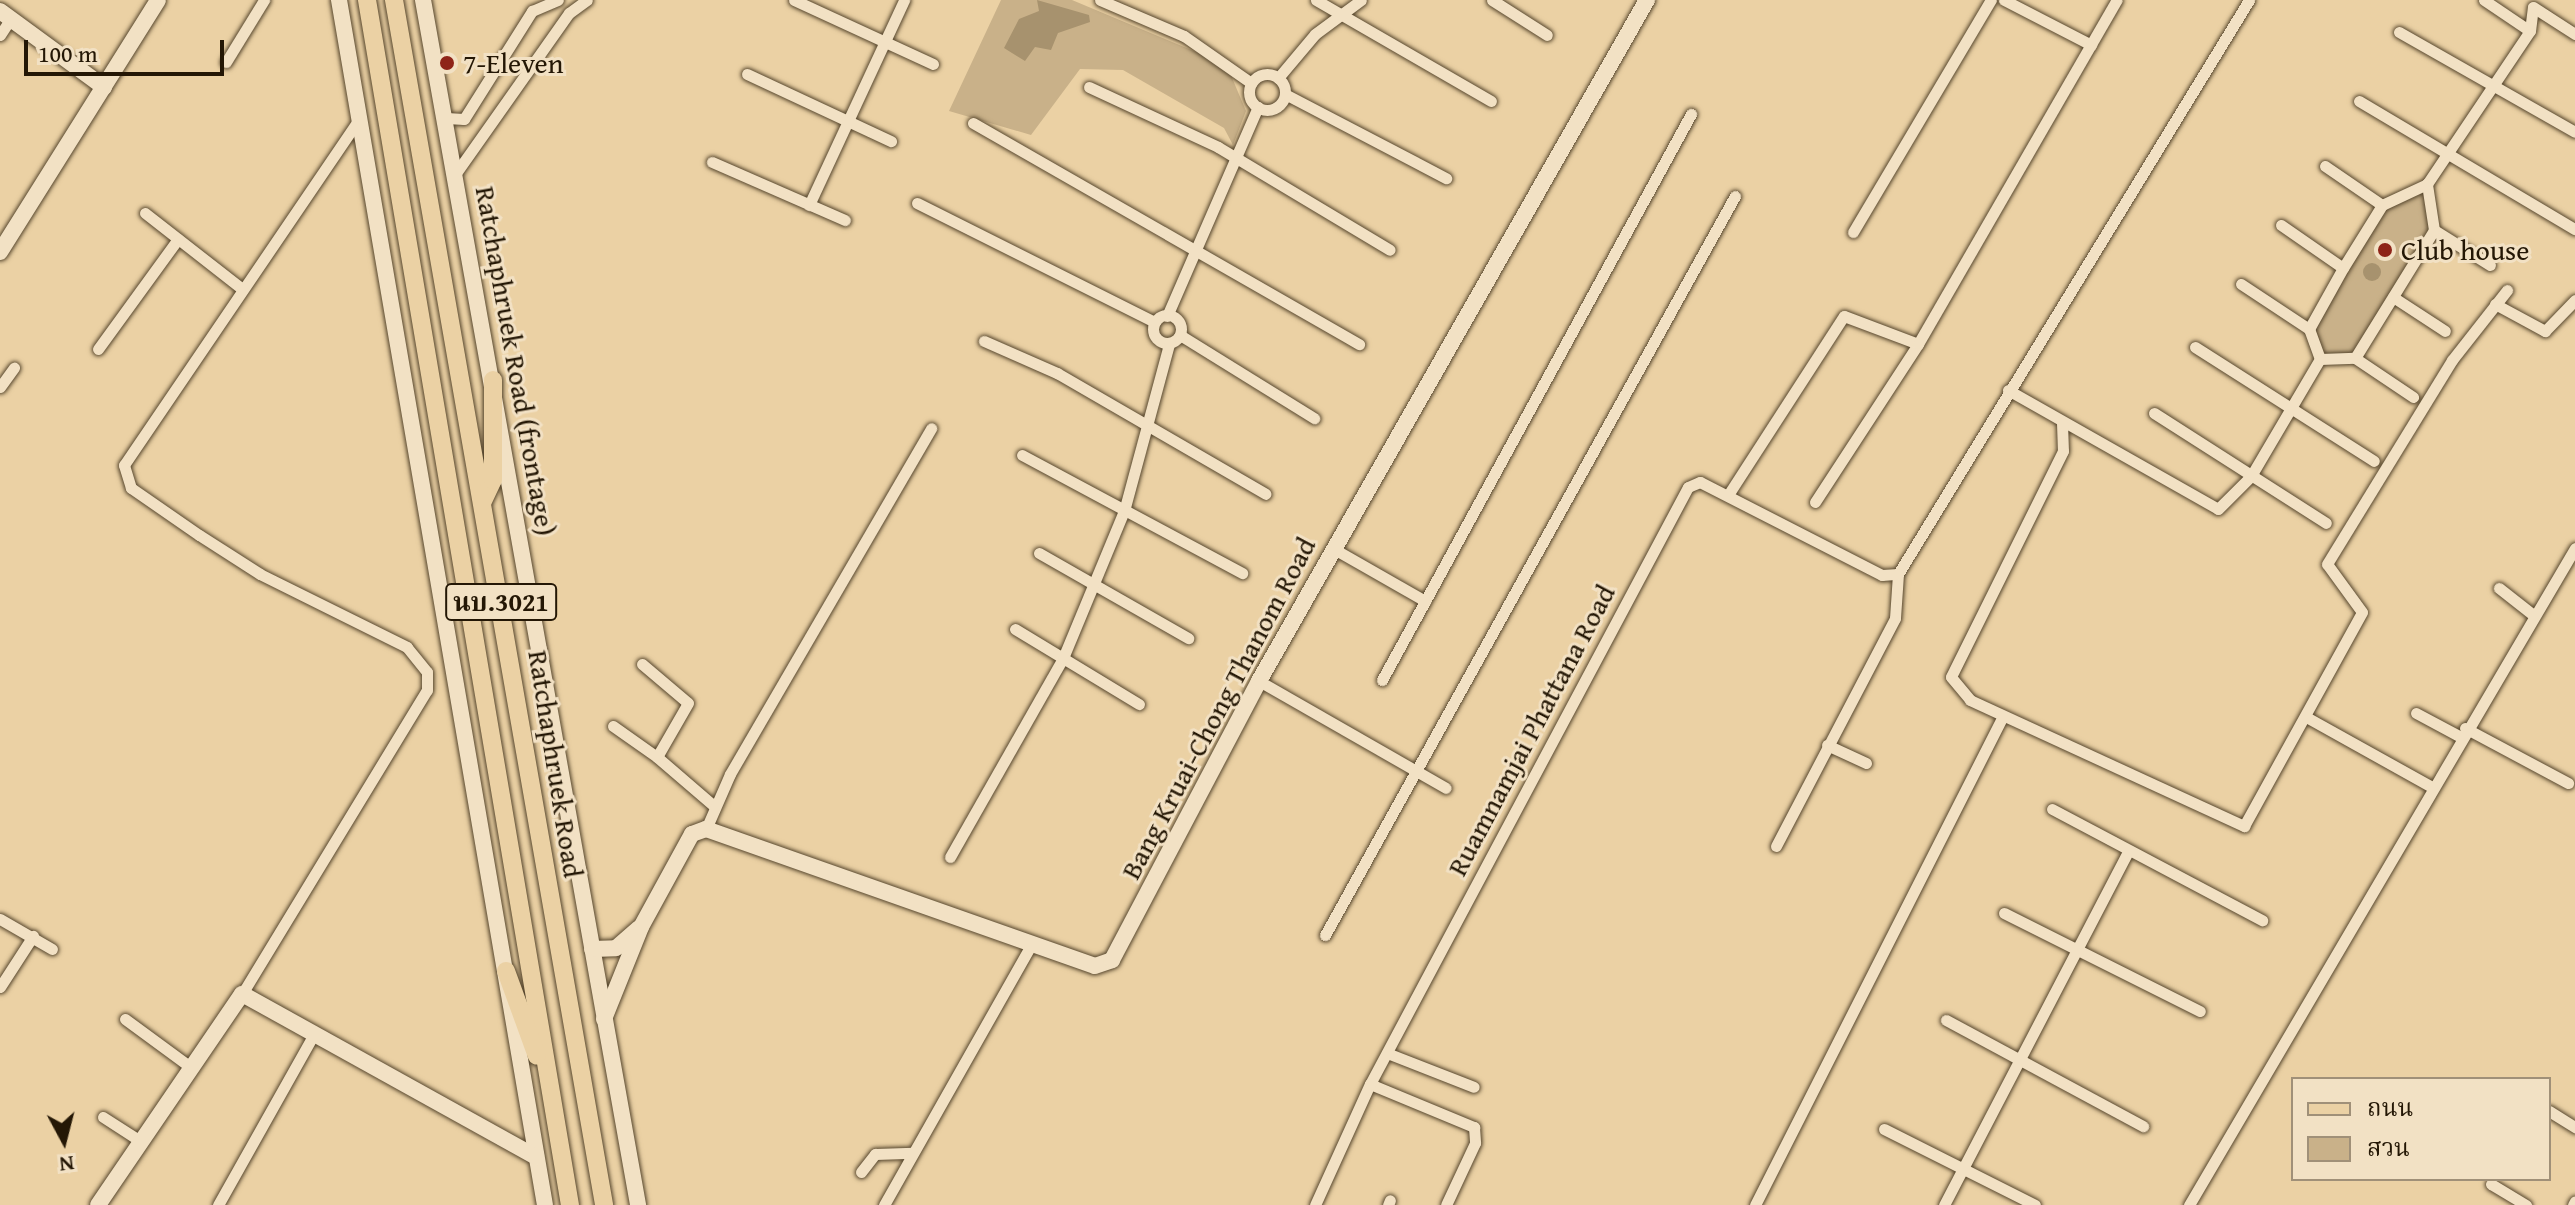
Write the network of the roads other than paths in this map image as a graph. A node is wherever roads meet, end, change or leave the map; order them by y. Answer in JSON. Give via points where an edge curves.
{"nodes":[{"id":1,"x":158,"y":0,"type":"edge"},
{"id":2,"x":264,"y":0,"type":"edge"},
{"id":3,"x":339,"y":0,"type":"edge"},
{"id":4,"x":367,"y":0,"type":"edge"},
{"id":5,"x":394,"y":0,"type":"edge"},
{"id":6,"x":423,"y":0,"type":"edge"},
{"id":7,"x":558,"y":0,"type":"edge"},
{"id":8,"x":587,"y":0,"type":"edge"},
{"id":9,"x":794,"y":0,"type":"edge"},
{"id":10,"x":904,"y":0,"type":"edge"},
{"id":11,"x":1101,"y":0,"type":"edge"},
{"id":12,"x":1316,"y":0,"type":"edge"},
{"id":13,"x":1361,"y":0,"type":"edge"},
{"id":14,"x":1492,"y":0,"type":"edge"},
{"id":15,"x":1647,"y":0,"type":"edge"},
{"id":16,"x":1991,"y":0,"type":"edge"},
{"id":17,"x":2004,"y":0,"type":"edge"},
{"id":18,"x":2117,"y":0,"type":"edge"},
{"id":19,"x":2249,"y":0,"type":"edge"},
{"id":20,"x":2484,"y":0,"type":"edge"},
{"id":21,"x":1343,"y":17,"type":"junction"},
{"id":22,"x":3,"y":22,"type":"edge"},
{"id":23,"x":2530,"y":31,"type":"junction"},
{"id":24,"x":2399,"y":32,"type":"dead end"},
{"id":25,"x":2575,"y":34,"type":"edge"},
{"id":26,"x":1547,"y":35,"type":"dead end"},
{"id":27,"x":888,"y":44,"type":"junction"},
{"id":28,"x":2091,"y":45,"type":"junction"},
{"id":29,"x":226,"y":62,"type":"dead end"},
{"id":30,"x":933,"y":64,"type":"dead end"},
{"id":31,"x":747,"y":74,"type":"dead end"},
{"id":32,"x":1278,"y":78,"type":"junction"},
{"id":33,"x":1251,"y":83,"type":"junction"},
{"id":34,"x":2493,"y":86,"type":"junction"},
{"id":35,"x":104,"y":87,"type":"junction"},
{"id":36,"x":1089,"y":87,"type":"dead end"},
{"id":37,"x":1285,"y":94,"type":"junction"},
{"id":38,"x":1491,"y":101,"type":"dead end"},
{"id":39,"x":2359,"y":101,"type":"dead end"},
{"id":40,"x":1258,"y":107,"type":"junction"},
{"id":41,"x":1691,"y":114,"type":"dead end"},
{"id":42,"x":446,"y":118,"type":"junction"},
{"id":43,"x":848,"y":121,"type":"junction"},
{"id":44,"x":357,"y":122,"type":"junction"},
{"id":45,"x":973,"y":123,"type":"dead end"},
{"id":46,"x":2575,"y":132,"type":"edge"},
{"id":47,"x":891,"y":141,"type":"dead end"},
{"id":48,"x":2447,"y":152,"type":"junction"},
{"id":49,"x":1240,"y":159,"type":"junction"},
{"id":50,"x":712,"y":162,"type":"dead end"},
{"id":51,"x":2325,"y":166,"type":"dead end"},
{"id":52,"x":456,"y":173,"type":"junction"},
{"id":53,"x":1446,"y":178,"type":"dead end"},
{"id":54,"x":2427,"y":184,"type":"junction"},
{"id":55,"x":1735,"y":196,"type":"dead end"},
{"id":56,"x":917,"y":203,"type":"dead end"},
{"id":57,"x":809,"y":205,"type":"junction"},
{"id":58,"x":2382,"y":205,"type":"junction"},
{"id":59,"x":145,"y":213,"type":"dead end"},
{"id":60,"x":845,"y":220,"type":"dead end"},
{"id":61,"x":2281,"y":225,"type":"dead end"},
{"id":62,"x":2575,"y":229,"type":"edge"},
{"id":63,"x":2434,"y":230,"type":"junction"},
{"id":64,"x":1853,"y":232,"type":"dead end"},
{"id":65,"x":178,"y":239,"type":"junction"},
{"id":66,"x":1390,"y":250,"type":"dead end"},
{"id":67,"x":1196,"y":251,"type":"junction"},
{"id":68,"x":0,"y":252,"type":"edge"},
{"id":69,"x":2490,"y":265,"type":"dead end"},
{"id":70,"x":2343,"y":268,"type":"junction"},
{"id":71,"x":2241,"y":284,"type":"dead end"},
{"id":72,"x":241,"y":288,"type":"junction"},
{"id":73,"x":2507,"y":290,"type":"dead end"},
{"id":74,"x":2393,"y":297,"type":"junction"},
{"id":75,"x":2575,"y":300,"type":"edge"},
{"id":76,"x":2495,"y":304,"type":"junction"},
{"id":77,"x":1167,"y":316,"type":"junction"},
{"id":78,"x":1155,"y":322,"type":"junction"},
{"id":79,"x":2309,"y":329,"type":"junction"},
{"id":80,"x":2445,"y":331,"type":"dead end"},
{"id":81,"x":1180,"y":335,"type":"junction"},
{"id":82,"x":984,"y":341,"type":"dead end"},
{"id":83,"x":1169,"y":344,"type":"junction"},
{"id":84,"x":1359,"y":344,"type":"dead end"},
{"id":85,"x":1918,"y":344,"type":"junction"},
{"id":86,"x":2195,"y":347,"type":"dead end"},
{"id":87,"x":98,"y":349,"type":"dead end"},
{"id":88,"x":2355,"y":358,"type":"junction"},
{"id":89,"x":2320,"y":359,"type":"junction"},
{"id":90,"x":14,"y":368,"type":"dead end"},
{"id":91,"x":493,"y":380,"type":"junction"},
{"id":92,"x":0,"y":387,"type":"edge"},
{"id":93,"x":2008,"y":390,"type":"junction"},
{"id":94,"x":2413,"y":397,"type":"dead end"},
{"id":95,"x":2291,"y":409,"type":"junction"},
{"id":96,"x":2154,"y":413,"type":"dead end"},
{"id":97,"x":1314,"y":418,"type":"dead end"},
{"id":98,"x":2062,"y":423,"type":"junction"},
{"id":99,"x":1149,"y":427,"type":"junction"},
{"id":100,"x":931,"y":428,"type":"dead end"},
{"id":101,"x":1022,"y":455,"type":"dead end"},
{"id":102,"x":2374,"y":461,"type":"dead end"},
{"id":103,"x":2251,"y":476,"type":"junction"},
{"id":104,"x":1266,"y":494,"type":"dead end"},
{"id":105,"x":1728,"y":495,"type":"junction"},
{"id":106,"x":483,"y":501,"type":"junction"},
{"id":107,"x":1815,"y":502,"type":"dead end"},
{"id":108,"x":1124,"y":511,"type":"junction"},
{"id":109,"x":2326,"y":523,"type":"dead end"},
{"id":110,"x":2575,"y":548,"type":"edge"},
{"id":111,"x":1334,"y":549,"type":"junction"},
{"id":112,"x":1039,"y":553,"type":"dead end"},
{"id":113,"x":1242,"y":573,"type":"dead end"},
{"id":114,"x":1898,"y":574,"type":"junction"},
{"id":115,"x":1092,"y":586,"type":"junction"},
{"id":116,"x":2499,"y":588,"type":"dead end"},
{"id":117,"x":1425,"y":601,"type":"junction"},
{"id":118,"x":2532,"y":614,"type":"junction"},
{"id":119,"x":1015,"y":629,"type":"dead end"},
{"id":120,"x":1188,"y":638,"type":"dead end"},
{"id":121,"x":1063,"y":658,"type":"junction"},
{"id":122,"x":642,"y":664,"type":"dead end"},
{"id":123,"x":1382,"y":680,"type":"dead end"},
{"id":124,"x":1259,"y":681,"type":"junction"},
{"id":125,"x":1139,"y":704,"type":"dead end"},
{"id":126,"x":2416,"y":713,"type":"dead end"},
{"id":127,"x":2003,"y":716,"type":"junction"},
{"id":128,"x":2308,"y":718,"type":"junction"},
{"id":129,"x":613,"y":726,"type":"dead end"},
{"id":130,"x":2462,"y":732,"type":"junction"},
{"id":131,"x":1827,"y":745,"type":"junction"},
{"id":132,"x":657,"y":757,"type":"junction"},
{"id":133,"x":1866,"y":763,"type":"dead end"},
{"id":134,"x":1416,"y":771,"type":"junction"},
{"id":135,"x":2568,"y":783,"type":"dead end"},
{"id":136,"x":2430,"y":786,"type":"junction"},
{"id":137,"x":1446,"y":788,"type":"dead end"},
{"id":138,"x":714,"y":806,"type":"junction"},
{"id":139,"x":2052,"y":809,"type":"dead end"},
{"id":140,"x":706,"y":829,"type":"junction"},
{"id":141,"x":1776,"y":846,"type":"dead end"},
{"id":142,"x":2128,"y":852,"type":"junction"},
{"id":143,"x":950,"y":857,"type":"dead end"},
{"id":144,"x":2004,"y":913,"type":"dead end"},
{"id":145,"x":0,"y":919,"type":"edge"},
{"id":146,"x":2262,"y":920,"type":"dead end"},
{"id":147,"x":641,"y":927,"type":"junction"},
{"id":148,"x":1325,"y":935,"type":"dead end"},
{"id":149,"x":33,"y":936,"type":"junction"},
{"id":150,"x":1032,"y":943,"type":"junction"},
{"id":151,"x":52,"y":949,"type":"dead end"},
{"id":152,"x":592,"y":949,"type":"junction"},
{"id":153,"x":2076,"y":954,"type":"junction"},
{"id":154,"x":506,"y":971,"type":"junction"},
{"id":155,"x":0,"y":987,"type":"edge"},
{"id":156,"x":242,"y":994,"type":"junction"},
{"id":157,"x":2200,"y":1011,"type":"dead end"},
{"id":158,"x":125,"y":1019,"type":"dead end"},
{"id":159,"x":604,"y":1019,"type":"junction"},
{"id":160,"x":1946,"y":1020,"type":"dead end"},
{"id":161,"x":314,"y":1034,"type":"junction"},
{"id":162,"x":1387,"y":1053,"type":"junction"},
{"id":163,"x":2022,"y":1061,"type":"junction"},
{"id":164,"x":189,"y":1066,"type":"junction"},
{"id":165,"x":1370,"y":1084,"type":"junction"},
{"id":166,"x":1474,"y":1087,"type":"dead end"},
{"id":167,"x":552,"y":1096,"type":"junction"},
{"id":168,"x":2551,"y":1112,"type":"edge"},
{"id":169,"x":103,"y":1117,"type":"dead end"},
{"id":170,"x":2143,"y":1126,"type":"dead end"},
{"id":171,"x":2575,"y":1127,"type":"edge"},
{"id":172,"x":1884,"y":1129,"type":"dead end"},
{"id":173,"x":137,"y":1139,"type":"junction"},
{"id":174,"x":913,"y":1153,"type":"junction"},
{"id":175,"x":536,"y":1157,"type":"junction"},
{"id":176,"x":1962,"y":1167,"type":"junction"},
{"id":177,"x":861,"y":1172,"type":"dead end"},
{"id":178,"x":2491,"y":1184,"type":"dead end"},
{"id":179,"x":98,"y":1205,"type":"edge"},
{"id":180,"x":218,"y":1205,"type":"edge"},
{"id":181,"x":545,"y":1205,"type":"edge"},
{"id":182,"x":570,"y":1205,"type":"edge"},
{"id":183,"x":604,"y":1205,"type":"edge"},
{"id":184,"x":638,"y":1205,"type":"edge"},
{"id":185,"x":884,"y":1205,"type":"edge"},
{"id":186,"x":1315,"y":1205,"type":"edge"},
{"id":187,"x":1446,"y":1205,"type":"edge"},
{"id":188,"x":1755,"y":1205,"type":"edge"},
{"id":189,"x":1944,"y":1205,"type":"edge"},
{"id":190,"x":2035,"y":1205,"type":"edge"},
{"id":191,"x":2189,"y":1205,"type":"edge"},
{"id":192,"x":2526,"y":1205,"type":"edge"}],
"edges":[{"from":1,"to":35,"type":"street"},
{"from":2,"to":29,"type":"street"},
{"from":3,"to":44,"type":"street","number":"นบ.3021"},
{"from":4,"to":167,"type":"main road","name":"Ratchaphruek Road","number":"นบ.3021"},
{"from":5,"to":106,"type":"main road","name":"Ratchaphruek Road","number":"นบ.3021"},
{"from":6,"to":42,"type":"street","name":"Ratchaphruek Road (frontage)","number":"นบ.3021"},
{"from":7,"to":42,"type":"street","via":[[532,11],[464,119]]},
{"from":8,"to":52,"type":"street","via":[[569,13]]},
{"from":9,"to":27,"type":"street"},
{"from":10,"to":27,"type":"street"},
{"from":11,"to":33,"type":"street","via":[[1184,36]]},
{"from":12,"to":21,"type":"street"},
{"from":13,"to":21,"type":"street"},
{"from":14,"to":26,"type":"street"},
{"from":15,"to":111,"type":"street","name":"Bang Kruai-Chong Thanom Road"},
{"from":16,"to":64,"type":"street"},
{"from":17,"to":28,"type":"street"},
{"from":18,"to":28,"type":"street"},
{"from":19,"to":93,"type":"street"},
{"from":20,"to":23,"type":"street"},
{"from":21,"to":32,"type":"street","via":[[1315,34]]},
{"from":21,"to":38,"type":"street"},
{"from":22,"to":35,"type":"street"},
{"from":23,"to":25,"type":"street","via":[[2533,7]]},
{"from":23,"to":34,"type":"street"},
{"from":24,"to":34,"type":"street"},
{"from":27,"to":30,"type":"street"},
{"from":27,"to":43,"type":"street"},
{"from":28,"to":85,"type":"street"},
{"from":31,"to":43,"type":"street"},
{"from":32,"to":33,"type":"street","via":[[1267,74]]},
{"from":32,"to":37,"type":"street"},
{"from":33,"to":40,"type":"street"},
{"from":34,"to":46,"type":"street"},
{"from":34,"to":48,"type":"street"},
{"from":35,"to":68,"type":"street"},
{"from":36,"to":49,"type":"street"},
{"from":37,"to":40,"type":"street","via":[[1275,108]]},
{"from":37,"to":53,"type":"street"},
{"from":39,"to":48,"type":"street"},
{"from":40,"to":49,"type":"street"},
{"from":41,"to":117,"type":"street"},
{"from":42,"to":52,"type":"street","name":"Ratchaphruek Road (frontage)","number":"นบ.3021"},
{"from":43,"to":47,"type":"street"},
{"from":43,"to":57,"type":"street"},
{"from":44,"to":72,"type":"street"},
{"from":44,"to":154,"type":"street","number":"นบ.3021"},
{"from":45,"to":67,"type":"street"},
{"from":48,"to":54,"type":"street"},
{"from":48,"to":62,"type":"street"},
{"from":49,"to":66,"type":"street"},
{"from":49,"to":67,"type":"street"},
{"from":50,"to":57,"type":"street"},
{"from":51,"to":58,"type":"street"},
{"from":52,"to":91,"type":"street","name":"Ratchaphruek Road (frontage)","number":"นบ.3021"},
{"from":54,"to":58,"type":"street"},
{"from":54,"to":63,"type":"street"},
{"from":55,"to":134,"type":"street"},
{"from":56,"to":78,"type":"street"},
{"from":57,"to":60,"type":"street"},
{"from":58,"to":70,"type":"street"},
{"from":59,"to":65,"type":"street"},
{"from":61,"to":70,"type":"street"},
{"from":63,"to":69,"type":"street"},
{"from":63,"to":74,"type":"street"},
{"from":65,"to":72,"type":"street"},
{"from":65,"to":87,"type":"street"},
{"from":67,"to":77,"type":"street"},
{"from":67,"to":84,"type":"street"},
{"from":70,"to":79,"type":"street"},
{"from":71,"to":79,"type":"street"},
{"from":72,"to":156,"type":"street","via":[[124,465],[124,480],[260,574],[407,647],[428,681]]},
{"from":73,"to":76,"type":"street"},
{"from":74,"to":80,"type":"street"},
{"from":74,"to":88,"type":"street"},
{"from":75,"to":76,"type":"street","via":[[2545,331]]},
{"from":76,"to":128,"type":"street","via":[[2452,360],[2327,564],[2362,612]]},
{"from":77,"to":78,"type":"street"},
{"from":77,"to":81,"type":"street","via":[[1179,324]]},
{"from":78,"to":83,"type":"street","via":[[1156,336]]},
{"from":79,"to":89,"type":"street"},
{"from":81,"to":83,"type":"street"},
{"from":81,"to":97,"type":"street"},
{"from":82,"to":99,"type":"street"},
{"from":83,"to":99,"type":"street"},
{"from":85,"to":105,"type":"street","via":[[1844,316]]},
{"from":85,"to":107,"type":"street"},
{"from":86,"to":95,"type":"street"},
{"from":88,"to":89,"type":"street"},
{"from":88,"to":94,"type":"street"},
{"from":89,"to":95,"type":"street"},
{"from":90,"to":92,"type":"street"},
{"from":91,"to":106,"type":"main road","via":[[494,470]]},
{"from":91,"to":152,"type":"street","name":"Ratchaphruek Road (frontage)","number":"นบ.3021"},
{"from":93,"to":98,"type":"street"},
{"from":93,"to":114,"type":"street"},
{"from":95,"to":102,"type":"street"},
{"from":95,"to":103,"type":"street"},
{"from":96,"to":103,"type":"street"},
{"from":98,"to":103,"type":"street","via":[[2212,509]]},
{"from":98,"to":127,"type":"street","via":[[2063,451],[1951,677],[1970,700]]},
{"from":99,"to":104,"type":"street"},
{"from":99,"to":108,"type":"street"},
{"from":100,"to":138,"type":"street"},
{"from":101,"to":108,"type":"street"},
{"from":103,"to":109,"type":"street"},
{"from":105,"to":114,"type":"street","name":"Ruamnamjai Phattana Road","via":[[1882,575]]},
{"from":105,"to":162,"type":"street","name":"Ruamnamjai Phattana Road","via":[[1700,482],[1688,487]]},
{"from":106,"to":183,"type":"main road","name":"Ratchaphruek Road","number":"นบ.3021"},
{"from":108,"to":113,"type":"street"},
{"from":108,"to":115,"type":"street"},
{"from":110,"to":118,"type":"street"},
{"from":111,"to":117,"type":"street"},
{"from":111,"to":124,"type":"street","name":"Bang Kruai-Chong Thanom Road"},
{"from":112,"to":115,"type":"street"},
{"from":114,"to":131,"type":"street","via":[[1895,618]]},
{"from":115,"to":120,"type":"street"},
{"from":115,"to":121,"type":"street"},
{"from":116,"to":118,"type":"street"},
{"from":117,"to":123,"type":"street"},
{"from":118,"to":130,"type":"street"},
{"from":119,"to":121,"type":"street"},
{"from":121,"to":125,"type":"street"},
{"from":121,"to":143,"type":"street"},
{"from":122,"to":132,"type":"street","via":[[688,703]]},
{"from":124,"to":134,"type":"street"},
{"from":124,"to":150,"type":"street","name":"Bang Kruai-Chong Thanom Road","via":[[1112,960],[1095,966]]},
{"from":126,"to":130,"type":"street"},
{"from":127,"to":128,"type":"street","via":[[2233,827],[2251,821]]},
{"from":127,"to":188,"type":"street"},
{"from":128,"to":136,"type":"street"},
{"from":129,"to":132,"type":"street"},
{"from":130,"to":135,"type":"street"},
{"from":130,"to":136,"type":"street"},
{"from":131,"to":133,"type":"street"},
{"from":131,"to":141,"type":"street"},
{"from":132,"to":138,"type":"street"},
{"from":134,"to":137,"type":"street"},
{"from":134,"to":148,"type":"street"},
{"from":136,"to":191,"type":"street"},
{"from":138,"to":140,"type":"street"},
{"from":139,"to":142,"type":"street"},
{"from":140,"to":147,"type":"street","via":[[692,834]]},
{"from":140,"to":150,"type":"street","name":"Bang Kruai-Chong Thanom Road"},
{"from":142,"to":146,"type":"street"},
{"from":142,"to":153,"type":"street"},
{"from":144,"to":153,"type":"street"},
{"from":145,"to":149,"type":"street"},
{"from":147,"to":152,"type":"street","via":[[616,948]]},
{"from":147,"to":159,"type":"street"},
{"from":149,"to":151,"type":"street"},
{"from":149,"to":155,"type":"street"},
{"from":150,"to":174,"type":"street"},
{"from":152,"to":159,"type":"street","name":"Ratchaphruek Road (frontage)","number":"นบ.3021"},
{"from":153,"to":157,"type":"street"},
{"from":153,"to":163,"type":"street"},
{"from":154,"to":167,"type":"main road"},
{"from":154,"to":175,"type":"street","number":"นบ.3021"},
{"from":156,"to":161,"type":"street"},
{"from":156,"to":164,"type":"street"},
{"from":158,"to":164,"type":"street"},
{"from":159,"to":184,"type":"street","name":"Ratchaphruek Road (frontage)","number":"นบ.3021"},
{"from":160,"to":163,"type":"street"},
{"from":161,"to":175,"type":"street"},
{"from":161,"to":180,"type":"street"},
{"from":162,"to":165,"type":"street","name":"Ruamnamjai Phattana Road"},
{"from":162,"to":166,"type":"street"},
{"from":163,"to":170,"type":"street"},
{"from":163,"to":176,"type":"street"},
{"from":164,"to":173,"type":"street"},
{"from":165,"to":186,"type":"street","name":"Ruamnamjai Phattana Road"},
{"from":165,"to":187,"type":"street","via":[[1474,1127],[1475,1143]]},
{"from":167,"to":182,"type":"main road","name":"Ratchaphruek Road","number":"นบ.3021"},
{"from":168,"to":171,"type":"street"},
{"from":169,"to":173,"type":"street"},
{"from":172,"to":176,"type":"street"},
{"from":173,"to":179,"type":"street"},
{"from":174,"to":177,"type":"street","via":[[875,1154]]},
{"from":174,"to":185,"type":"street"},
{"from":175,"to":181,"type":"street","number":"นบ.3021"},
{"from":176,"to":189,"type":"street"},
{"from":176,"to":190,"type":"street"},
{"from":178,"to":192,"type":"street"}]}
